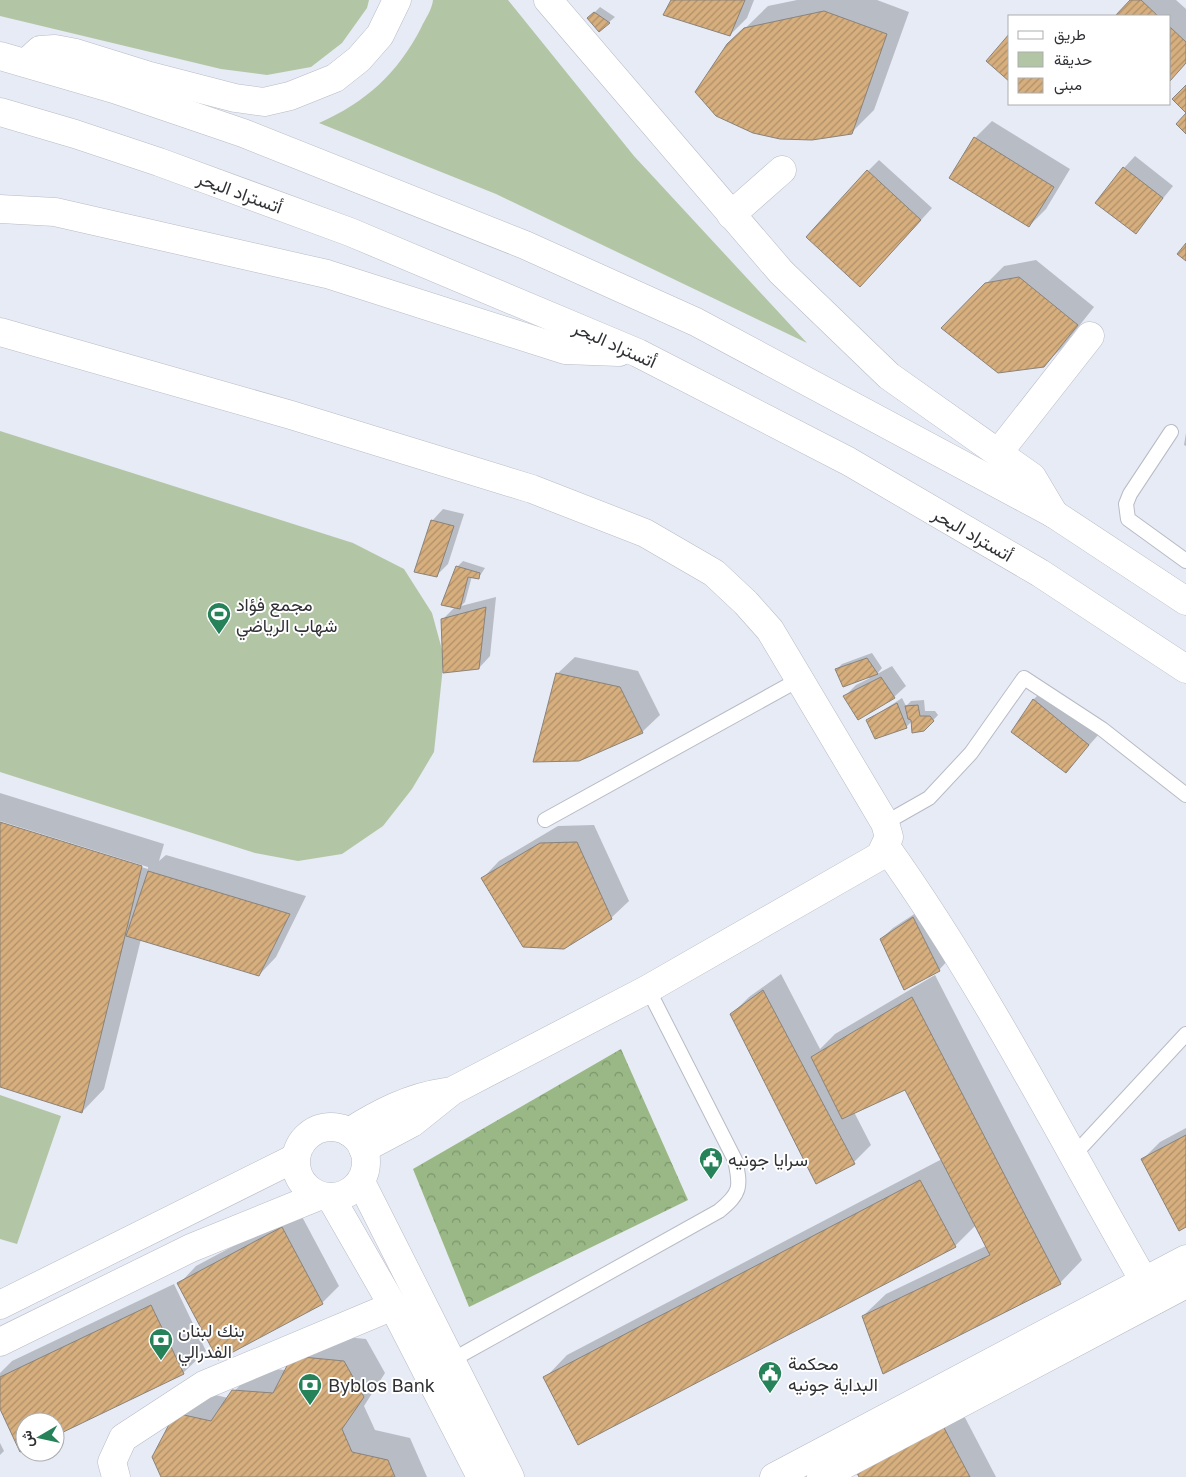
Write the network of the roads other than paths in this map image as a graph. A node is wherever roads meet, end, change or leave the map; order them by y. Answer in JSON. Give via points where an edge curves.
{"nodes":[{"id":1,"x":397,"y":0,"type":"edge"},
{"id":2,"x":548,"y":0,"type":"edge"},
{"id":3,"x":0,"y":56,"type":"edge"},
{"id":4,"x":26,"y":63,"type":"junction"},
{"id":5,"x":0,"y":112,"type":"edge"},
{"id":6,"x":782,"y":170,"type":"dead end"},
{"id":7,"x":5,"y":209,"type":"edge"},
{"id":8,"x":731,"y":215,"type":"junction"},
{"id":9,"x":0,"y":332,"type":"edge"},
{"id":10,"x":1090,"y":336,"type":"dead end"},
{"id":11,"x":638,"y":353,"type":"junction"},
{"id":12,"x":1171,"y":432,"type":"dead end"},
{"id":13,"x":999,"y":452,"type":"junction"},
{"id":14,"x":1054,"y":514,"type":"junction"},
{"id":15,"x":1186,"y":561,"type":"edge"},
{"id":16,"x":1186,"y":601,"type":"edge"},
{"id":17,"x":1186,"y":669,"type":"edge"},
{"id":18,"x":800,"y":679,"type":"junction"},
{"id":19,"x":1186,"y":795,"type":"edge"},
{"id":20,"x":545,"y":820,"type":"dead end"},
{"id":21,"x":886,"y":835,"type":"junction"},
{"id":22,"x":648,"y":989,"type":"junction"},
{"id":23,"x":1186,"y":1034,"type":"edge"},
{"id":24,"x":356,"y":1140,"type":"junction"},
{"id":25,"x":1073,"y":1156,"type":"junction"},
{"id":26,"x":295,"y":1158,"type":"junction"},
{"id":27,"x":360,"y":1182,"type":"junction"},
{"id":28,"x":325,"y":1197,"type":"junction"},
{"id":29,"x":1186,"y":1259,"type":"edge"},
{"id":30,"x":1186,"y":1284,"type":"edge"},
{"id":31,"x":1150,"y":1290,"type":"junction"},
{"id":32,"x":0,"y":1305,"type":"edge"},
{"id":33,"x":393,"y":1306,"type":"junction"},
{"id":34,"x":0,"y":1342,"type":"edge"},
{"id":35,"x":452,"y":1360,"type":"junction"},
{"id":36,"x":864,"y":1442,"type":"junction"},
{"id":37,"x":116,"y":1477,"type":"edge"},
{"id":38,"x":482,"y":1477,"type":"edge"},
{"id":39,"x":510,"y":1477,"type":"edge"},
{"id":40,"x":774,"y":1477,"type":"edge"},
{"id":41,"x":821,"y":1477,"type":"edge"}],
"edges":[{"from":1,"to":4,"type":"main road","via":[[380,35],[359,59],[335,78],[290,96],[264,102],[235,98],[55,49],[40,50]]},
{"from":2,"to":8,"type":"main road"},
{"from":3,"to":4,"type":"main road"},
{"from":4,"to":14,"type":"main road","via":[[243,133],[525,245],[696,322]]},
{"from":5,"to":11,"type":"main road","name":"أتستراد البحر","via":[[150,159],[350,232]]},
{"from":6,"to":8,"type":"main road"},
{"from":7,"to":11,"type":"main road","via":[[55,212],[327,274],[566,350]]},
{"from":8,"to":13,"type":"main road","via":[[781,272],[889,376]]},
{"from":9,"to":18,"type":"main road","via":[[291,415],[522,486],[645,533],[714,573],[746,603],[770,630]]},
{"from":10,"to":13,"type":"main road"},
{"from":11,"to":17,"type":"main road","name":"أتستراد البحر","via":[[848,461],[1040,573]]},
{"from":12,"to":15,"type":"lane","via":[[1126,504],[1128,519]]},
{"from":13,"to":14,"type":"main road","via":[[1032,477]]},
{"from":14,"to":16,"type":"main road"},
{"from":18,"to":20,"type":"lane"},
{"from":18,"to":21,"type":"main road"},
{"from":19,"to":21,"type":"lane","via":[[1102,729],[1024,678],[971,753],[929,798]]},
{"from":21,"to":22,"type":"main road","via":[[880,856]]},
{"from":21,"to":25,"type":"main road"},
{"from":22,"to":24,"type":"main road","via":[[452,1091],[428,1094],[400,1104]]},
{"from":22,"to":35,"type":"lane","via":[[735,1160],[738,1192],[719,1211]]},
{"from":23,"to":25,"type":"lane"},
{"from":24,"to":26,"type":"main road","via":[[338,1127],[315,1130],[306,1137]]},
{"from":24,"to":27,"type":"main road","via":[[365,1171]]},
{"from":25,"to":31,"type":"main road"},
{"from":26,"to":28,"type":"main road","via":[[301,1181],[308,1190]]},
{"from":26,"to":32,"type":"main road"},
{"from":27,"to":28,"type":"main road","via":[[342,1196]]},
{"from":27,"to":35,"type":"main road"},
{"from":28,"to":33,"type":"main road"},
{"from":28,"to":34,"type":"main road","via":[[192,1248]]},
{"from":29,"to":31,"type":"main road"},
{"from":30,"to":31,"type":"main road"},
{"from":31,"to":36,"type":"main road"},
{"from":33,"to":37,"type":"main road","via":[[204,1385],[123,1438],[112,1462]]},
{"from":33,"to":38,"type":"main road"},
{"from":35,"to":39,"type":"main road"},
{"from":36,"to":40,"type":"main road"},
{"from":36,"to":41,"type":"main road"}]}
